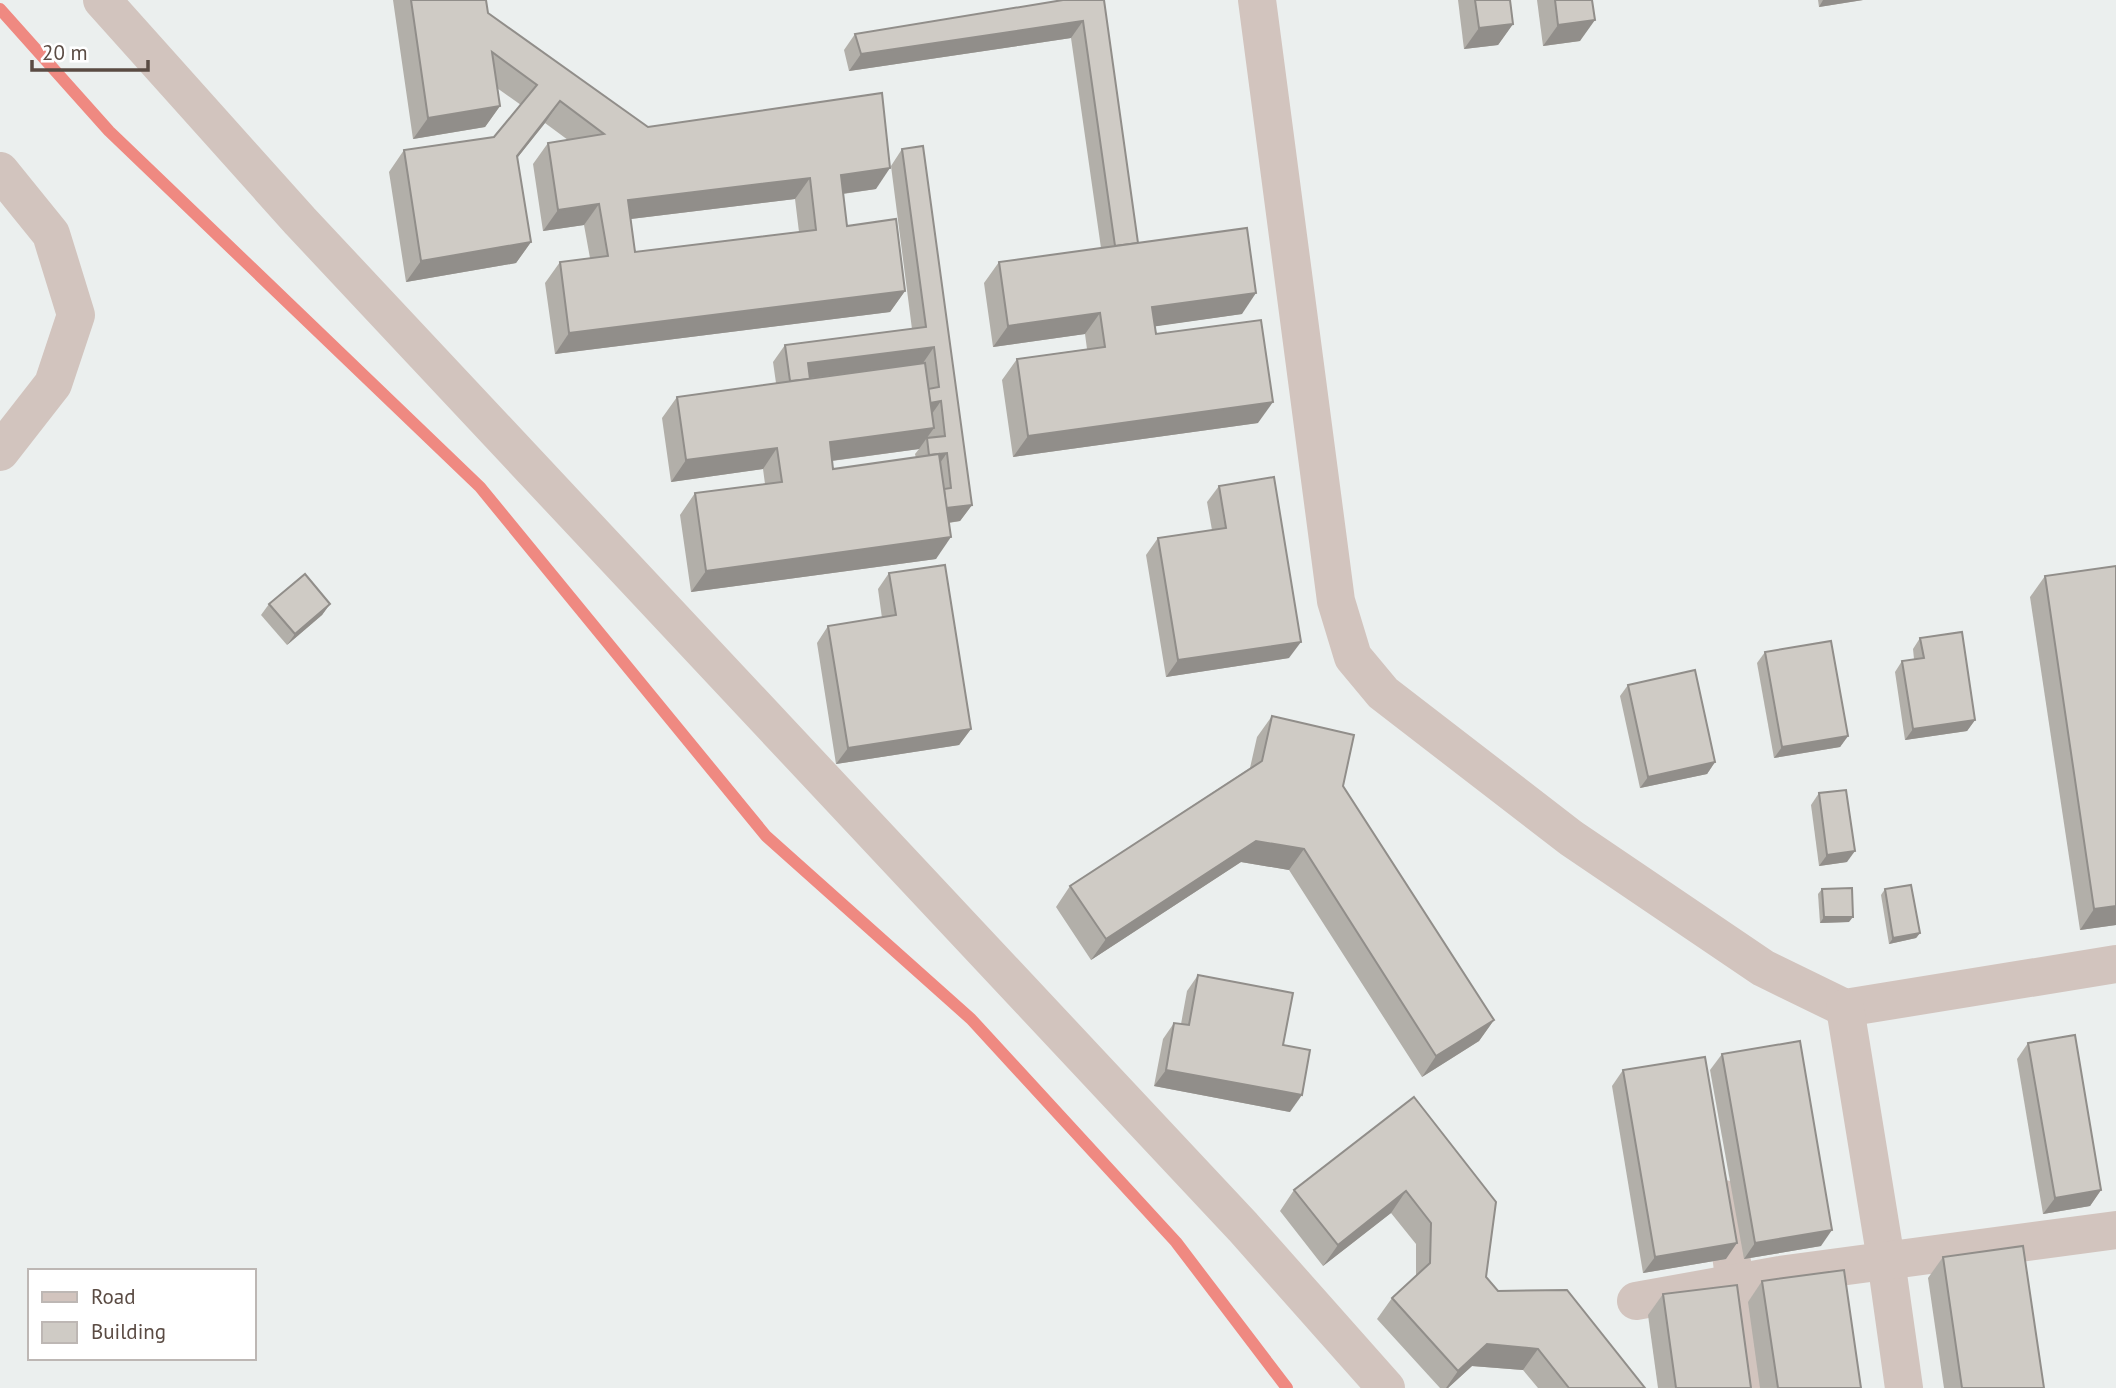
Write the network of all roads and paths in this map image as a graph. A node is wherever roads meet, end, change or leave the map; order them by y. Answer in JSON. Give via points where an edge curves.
{"nodes":[{"id":1,"x":102,"y":0,"type":"edge"},
{"id":2,"x":1257,"y":0,"type":"edge"},
{"id":3,"x":0,"y":172,"type":"edge"},
{"id":4,"x":0,"y":452,"type":"edge"},
{"id":5,"x":2116,"y":964,"type":"edge"},
{"id":6,"x":1844,"y":1008,"type":"junction"},
{"id":7,"x":1719,"y":1167,"type":"edge"},
{"id":8,"x":2116,"y":1230,"type":"edge"},
{"id":9,"x":1886,"y":1261,"type":"junction"},
{"id":10,"x":1734,"y":1284,"type":"junction"},
{"id":11,"x":1636,"y":1301,"type":"dead end"},
{"id":12,"x":1387,"y":1388,"type":"edge"},
{"id":13,"x":1748,"y":1388,"type":"edge"},
{"id":14,"x":1904,"y":1388,"type":"edge"}],
"edges":[{"from":1,"to":12,"type":"street","via":[[300,221],[1243,1227]]},
{"from":2,"to":6,"type":"street","via":[[1336,601],[1353,657],[1383,693],[1571,838],[1763,968]]},
{"from":3,"to":4,"type":"street","via":[[51,234],[76,315],[52,384]]},
{"from":5,"to":6,"type":"street"},
{"from":6,"to":9,"type":"street"},
{"from":7,"to":10,"type":"street"},
{"from":8,"to":9,"type":"street"},
{"from":9,"to":10,"type":"street"},
{"from":9,"to":14,"type":"street"},
{"from":10,"to":11,"type":"street"},
{"from":10,"to":13,"type":"street"}]}
